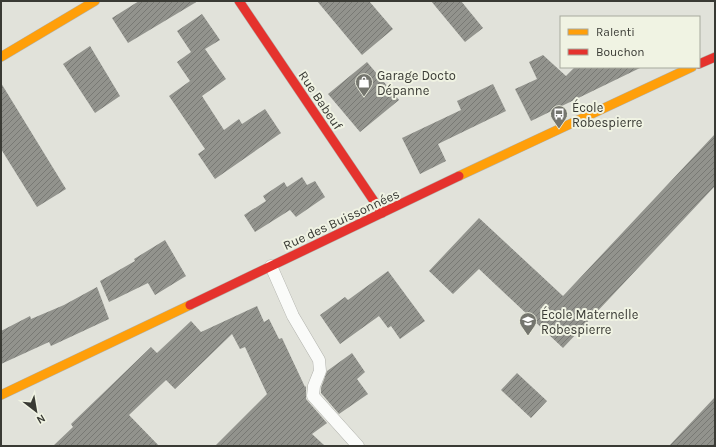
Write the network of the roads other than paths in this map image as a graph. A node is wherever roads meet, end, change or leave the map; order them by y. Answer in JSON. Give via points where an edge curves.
{"nodes":[{"id":1,"x":94,"y":1,"type":"edge"},
{"id":2,"x":239,"y":1,"type":"edge"},
{"id":3,"x":1,"y":57,"type":"edge"},
{"id":4,"x":715,"y":57,"type":"edge"},
{"id":5,"x":700,"y":64,"type":"edge"},
{"id":6,"x":690,"y":68,"type":"edge"},
{"id":7,"x":382,"y":213,"type":"junction"},
{"id":8,"x":271,"y":266,"type":"junction"},
{"id":9,"x":1,"y":395,"type":"edge"},
{"id":10,"x":358,"y":446,"type":"edge"}],
"edges":[{"from":1,"to":3,"type":"street"},
{"from":2,"to":7,"type":"street","name":"Rue Babeuf"},
{"from":4,"to":5,"type":"street"},
{"from":6,"to":7,"type":"street","name":"Rue des Buissonnées"},
{"from":7,"to":8,"type":"street","name":"Rue des Buissonnées"},
{"from":8,"to":9,"type":"street","name":"Rue des Buissonnées"},
{"from":8,"to":10,"type":"lane","via":[[293,316],[319,360],[320,371],[313,396]]}]}
